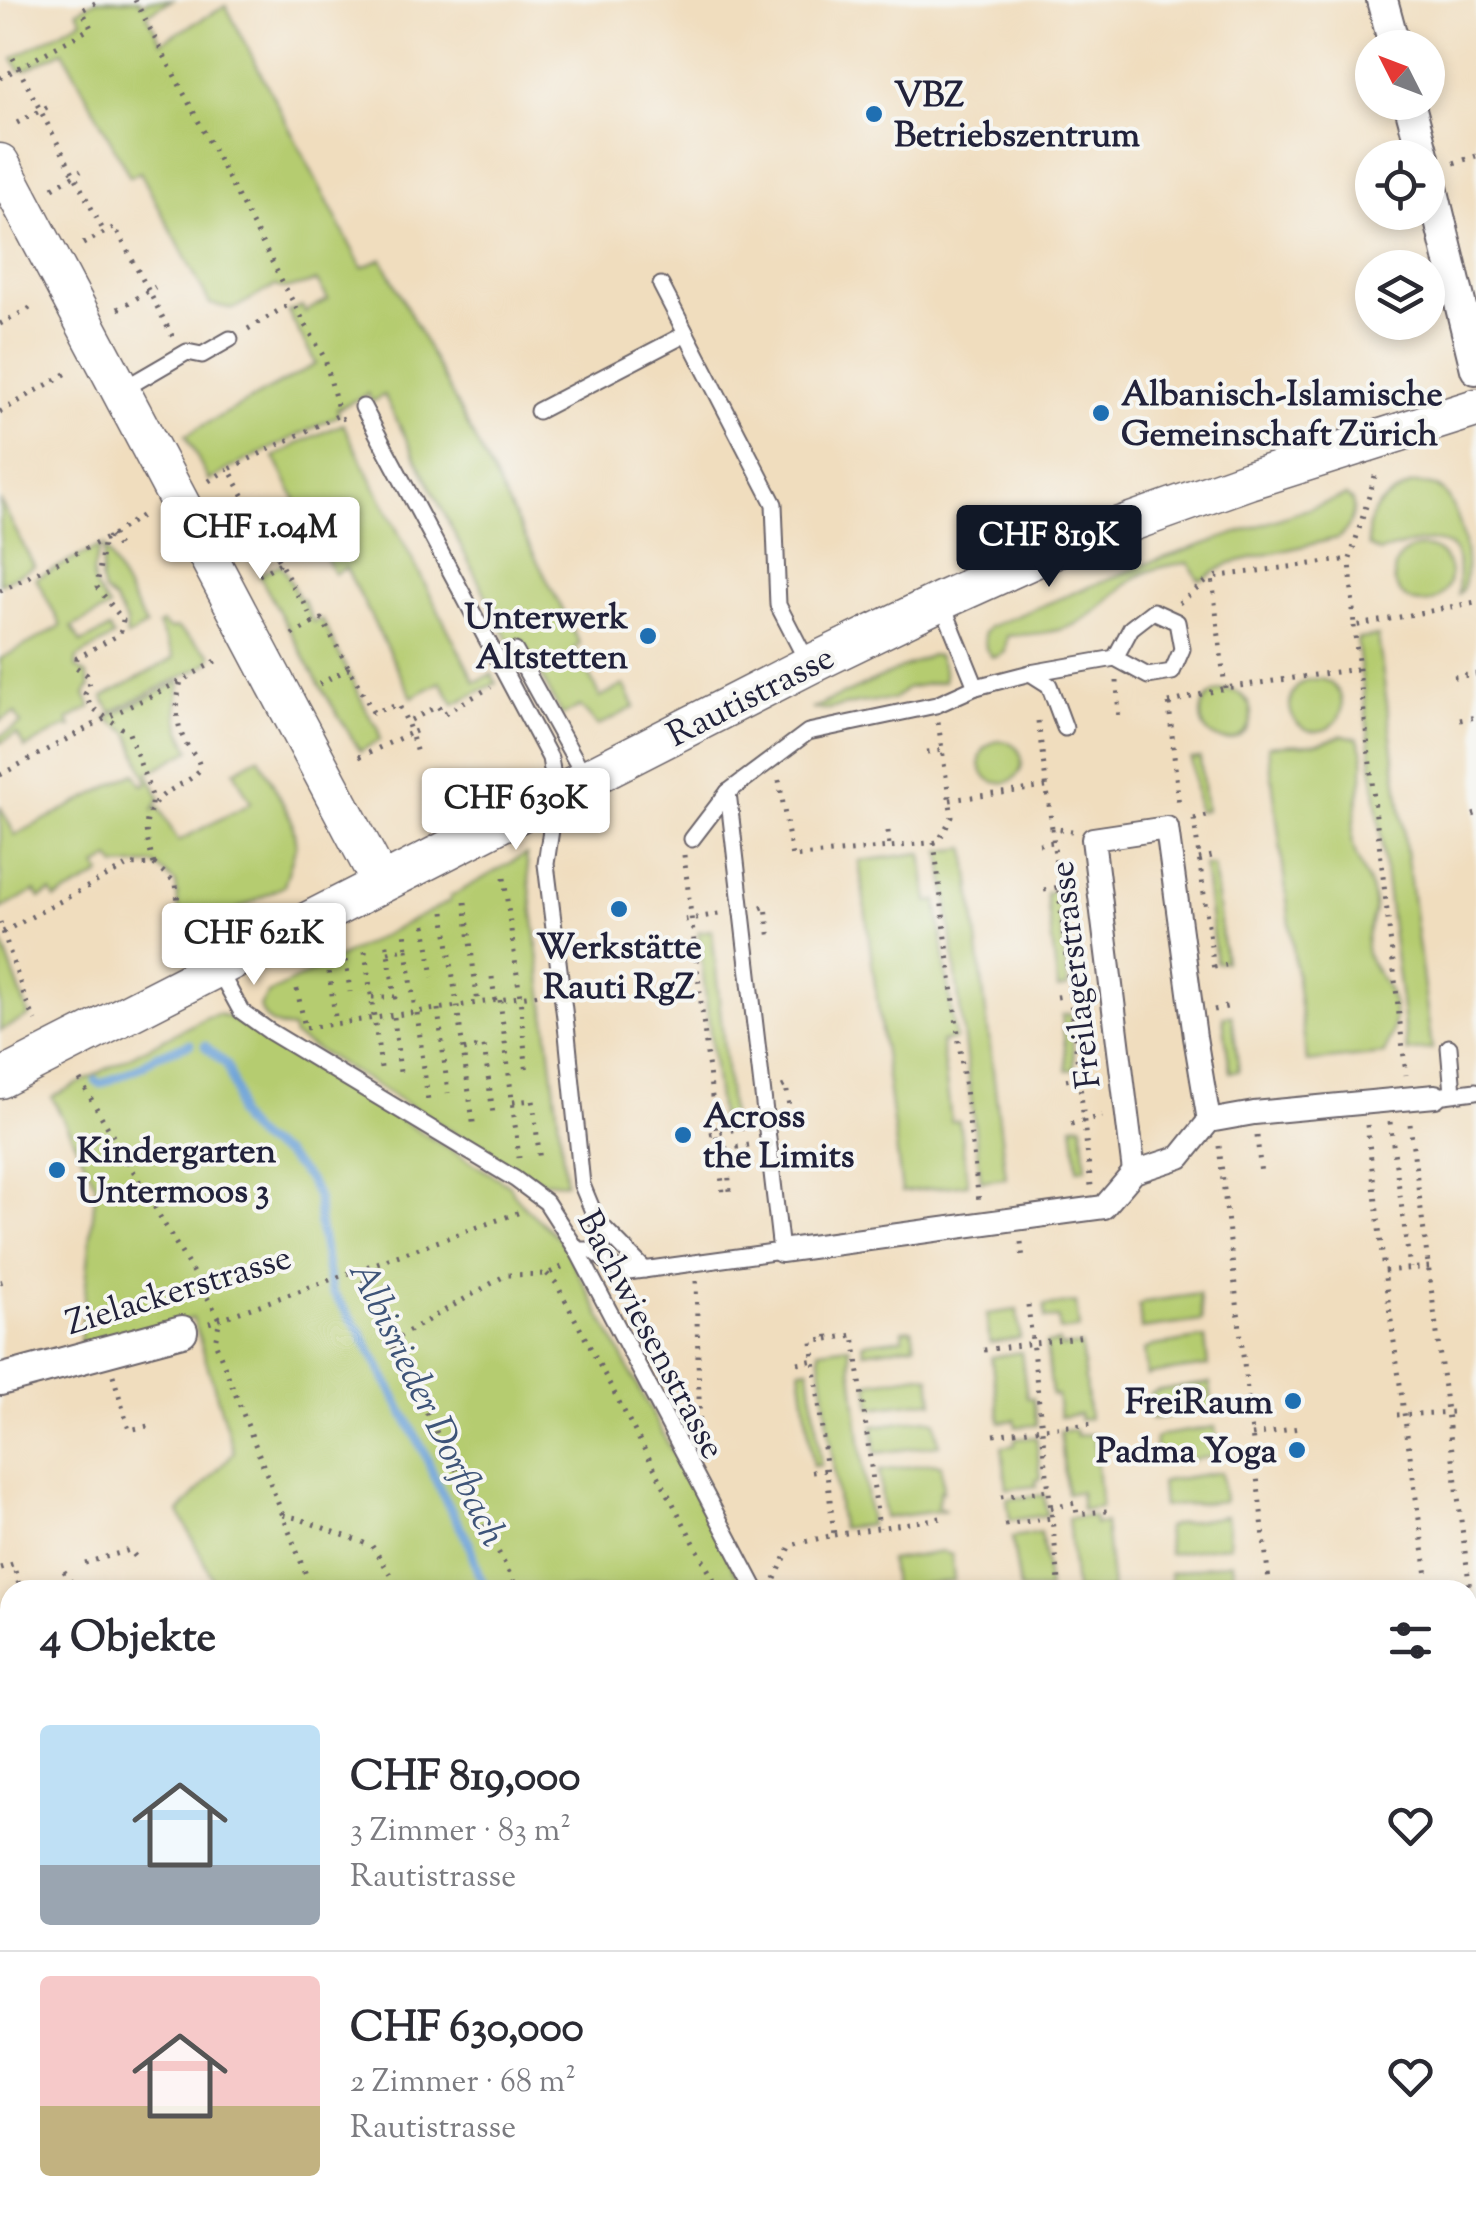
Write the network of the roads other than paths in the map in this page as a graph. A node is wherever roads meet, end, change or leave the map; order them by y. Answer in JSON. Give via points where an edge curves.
{"nodes":[{"id":1,"x":1382,"y":0,"type":"edge"},
{"id":2,"x":1390,"y":30,"type":"edge"},
{"id":3,"x":0,"y":163,"type":"edge"},
{"id":4,"x":1445,"y":214,"type":"edge"},
{"id":5,"x":661,"y":285,"type":"dead end"},
{"id":6,"x":686,"y":334,"type":"junction"},
{"id":7,"x":230,"y":339,"type":"road end"},
{"id":8,"x":1476,"y":369,"type":"edge"},
{"id":9,"x":120,"y":391,"type":"junction"},
{"id":10,"x":363,"y":407,"type":"road end"},
{"id":11,"x":1476,"y":408,"type":"edge"},
{"id":12,"x":538,"y":411,"type":"dead end"},
{"id":13,"x":940,"y":601,"type":"junction"},
{"id":14,"x":515,"y":650,"type":"dead end"},
{"id":15,"x":1115,"y":658,"type":"junction"},
{"id":16,"x":809,"y":665,"type":"junction"},
{"id":17,"x":1030,"y":673,"type":"junction"},
{"id":18,"x":976,"y":687,"type":"junction"},
{"id":19,"x":1066,"y":728,"type":"dead end"},
{"id":20,"x":571,"y":787,"type":"junction"},
{"id":21,"x":728,"y":792,"type":"junction"},
{"id":22,"x":688,"y":846,"type":"road end"},
{"id":23,"x":382,"y":883,"type":"junction"},
{"id":24,"x":218,"y":969,"type":"junction"},
{"id":25,"x":1448,"y":1047,"type":"dead end"},
{"id":26,"x":0,"y":1079,"type":"edge"},
{"id":27,"x":1476,"y":1092,"type":"edge"},
{"id":28,"x":1444,"y":1095,"type":"junction"},
{"id":29,"x":1208,"y":1121,"type":"junction"},
{"id":30,"x":1134,"y":1172,"type":"junction"},
{"id":31,"x":577,"y":1250,"type":"junction"},
{"id":32,"x":781,"y":1251,"type":"junction"},
{"id":33,"x":644,"y":1270,"type":"junction"},
{"id":34,"x":182,"y":1331,"type":"road end"},
{"id":35,"x":0,"y":1380,"type":"edge"},
{"id":36,"x":757,"y":1580,"type":"edge"}],
"edges":[{"from":1,"to":2,"type":"street"},
{"from":3,"to":9,"type":"street"},
{"from":4,"to":8,"type":"street"},
{"from":5,"to":6,"type":"lane"},
{"from":6,"to":12,"type":"lane"},
{"from":6,"to":16,"type":"lane","via":[[774,504],[778,604]]},
{"from":7,"to":9,"type":"lane","via":[[202,355],[187,352]]},
{"from":9,"to":23,"type":"street"},
{"from":10,"to":20,"type":"lane"},
{"from":11,"to":13,"type":"street","name":"Rautistrasse","via":[[1058,548]]},
{"from":13,"to":16,"type":"street","name":"Rautistrasse"},
{"from":13,"to":18,"type":"lane"},
{"from":14,"to":20,"type":"lane"},
{"from":15,"to":15,"type":"lane","via":[[1148,676],[1172,672],[1182,649],[1178,622],[1153,611],[1131,628]]},
{"from":15,"to":17,"type":"lane"},
{"from":16,"to":20,"type":"street","name":"Rautistrasse"},
{"from":17,"to":18,"type":"lane"},
{"from":17,"to":19,"type":"lane","via":[[1049,685]]},
{"from":18,"to":21,"type":"lane","via":[[936,705],[808,732]]},
{"from":20,"to":23,"type":"street","name":"Rautistrasse"},
{"from":20,"to":33,"type":"lane","via":[[546,864],[582,1185],[597,1221]]},
{"from":21,"to":22,"type":"lane"},
{"from":21,"to":32,"type":"lane"},
{"from":23,"to":24,"type":"street","name":"Rautistrasse"},
{"from":24,"to":26,"type":"street","name":"Rautistrasse"},
{"from":24,"to":31,"type":"lane","name":"Bachwiesenstrasse","via":[[241,1011],[546,1202]]},
{"from":25,"to":28,"type":"lane"},
{"from":27,"to":28,"type":"lane"},
{"from":28,"to":29,"type":"street"},
{"from":29,"to":30,"type":"street","via":[[1180,1157]]},
{"from":29,"to":30,"type":"street","name":"Freilagerstrasse","via":[[1167,828],[1093,839]]},
{"from":30,"to":32,"type":"street","via":[[1104,1208]]},
{"from":31,"to":33,"type":"lane","via":[[592,1250],[621,1273]]},
{"from":31,"to":36,"type":"lane","name":"Bachwiesenstrasse"},
{"from":32,"to":33,"type":"lane"},
{"from":34,"to":35,"type":"street","name":"Zielackerstrasse"}]}
